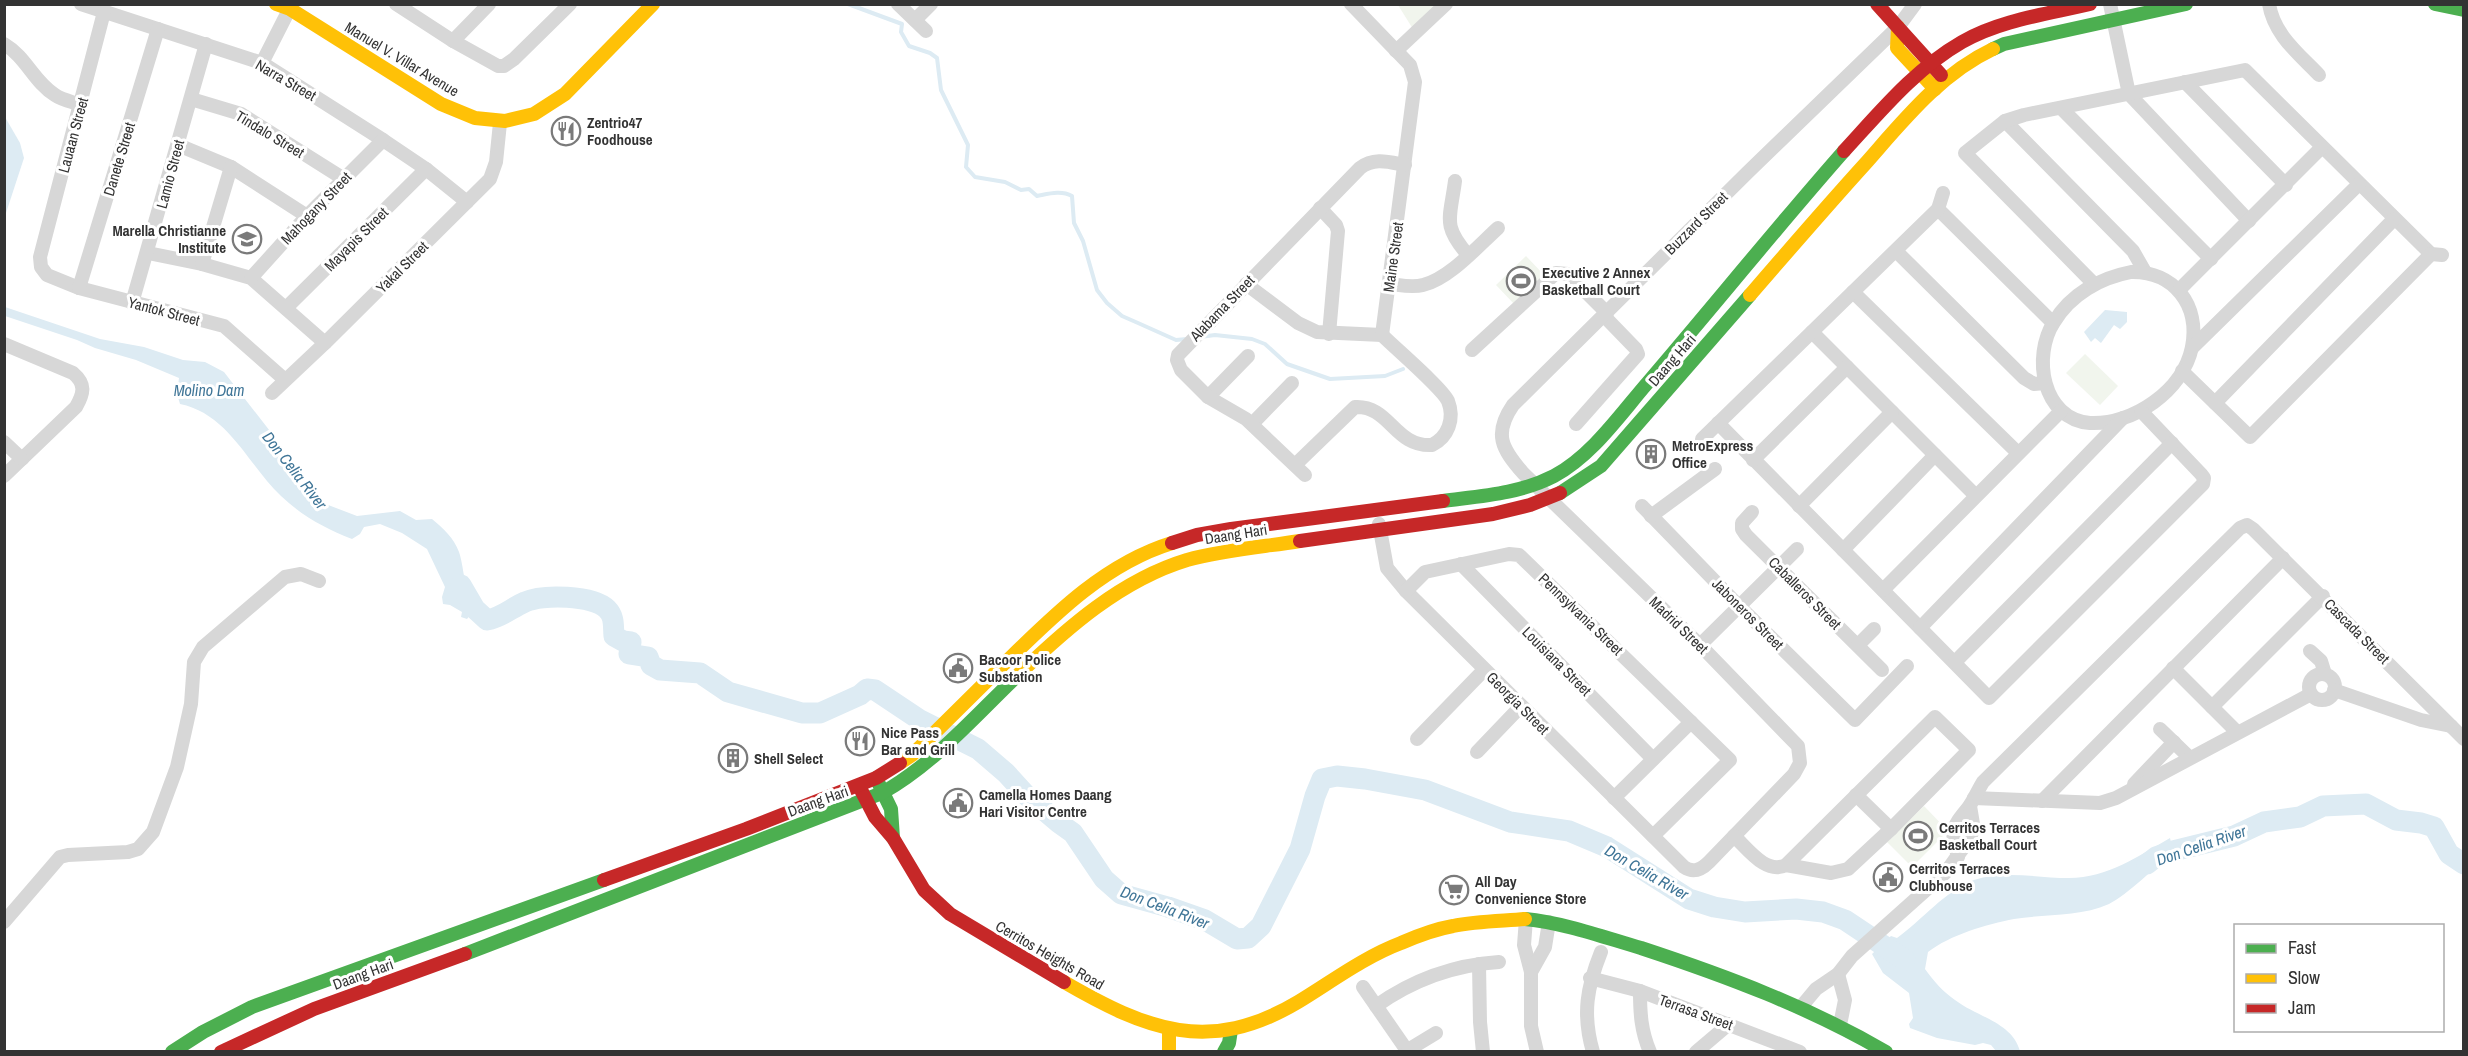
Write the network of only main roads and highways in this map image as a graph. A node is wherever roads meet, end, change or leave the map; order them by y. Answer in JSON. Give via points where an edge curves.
{"nodes":[{"id":1,"x":276,"y":4,"type":"edge"},
{"id":2,"x":652,"y":4,"type":"edge"},
{"id":3,"x":1877,"y":4,"type":"edge"},
{"id":4,"x":2091,"y":4,"type":"edge"},
{"id":5,"x":2186,"y":4,"type":"edge"},
{"id":6,"x":2440,"y":6,"type":"edge"},
{"id":7,"x":291,"y":7,"type":"edge"},
{"id":8,"x":2463,"y":10,"type":"edge"},
{"id":9,"x":2463,"y":16,"type":"edge"},
{"id":10,"x":1898,"y":27,"type":"junction"},
{"id":11,"x":1930,"y":63,"type":"junction"},
{"id":12,"x":1920,"y":72,"type":"junction"},
{"id":13,"x":1945,"y":79,"type":"junction"},
{"id":14,"x":1935,"y":89,"type":"junction"},
{"id":15,"x":1707,"y":314,"type":"junction"},
{"id":16,"x":1723,"y":327,"type":"junction"},
{"id":17,"x":876,"y":778,"type":"junction"},
{"id":18,"x":859,"y":786,"type":"junction"},
{"id":19,"x":884,"y":793,"type":"junction"},
{"id":20,"x":866,"y":801,"type":"junction"},
{"id":21,"x":746,"y":829,"type":"junction"},
{"id":22,"x":893,"y":838,"type":"junction"},
{"id":23,"x":750,"y":844,"type":"junction"},
{"id":24,"x":603,"y":880,"type":"junction"},
{"id":25,"x":608,"y":899,"type":"junction"},
{"id":26,"x":1170,"y":1030,"type":"junction"},
{"id":27,"x":1231,"y":1030,"type":"junction"},
{"id":28,"x":172,"y":1052,"type":"edge"},
{"id":29,"x":221,"y":1052,"type":"edge"},
{"id":30,"x":1169,"y":1052,"type":"edge"},
{"id":31,"x":1224,"y":1052,"type":"edge"},
{"id":32,"x":1886,"y":1052,"type":"edge"}],
"edges":[{"from":1,"to":7,"type":"main road","name":"Manuel V. Villar Avenue"},
{"from":2,"to":7,"type":"main road","name":"Manuel V. Villar Avenue","via":[[551,105],[536,114],[500,123],[482,121],[441,104]]},
{"from":3,"to":10,"type":"main road"},
{"from":4,"to":11,"type":"main road","name":"Daang Hari","via":[[1983,32]]},
{"from":5,"to":13,"type":"main road","name":"Daang Hari","via":[[2004,44],[1974,58]]},
{"from":6,"to":8,"type":"main road"},
{"from":6,"to":9,"type":"main road"},
{"from":10,"to":11,"type":"main road"},
{"from":10,"to":12,"type":"main road","via":[[1897,48]]},
{"from":11,"to":12,"type":"main road","name":"Daang Hari"},
{"from":11,"to":13,"type":"main road"},
{"from":12,"to":14,"type":"main road"},
{"from":12,"to":15,"type":"main road","name":"Daang Hari","via":[[1778,227]]},
{"from":13,"to":14,"type":"main road","name":"Daang Hari"},
{"from":14,"to":16,"type":"main road","name":"Daang Hari","via":[[1845,185]]},
{"from":15,"to":16,"type":"main road"},
{"from":15,"to":17,"type":"main road","name":"Daang Hari","via":[[1588,451],[1567,469],[1535,485],[1505,493],[1231,529],[1149,550],[1078,595],[925,742]]},
{"from":16,"to":19,"type":"main road","name":"Daang Hari","via":[[1601,466],[1551,499],[1513,511],[1235,550],[1151,574],[1080,618],[937,754]]},
{"from":17,"to":18,"type":"main road","name":"Daang Hari"},
{"from":17,"to":19,"type":"main road","name":"Cerritos Heights Road"},
{"from":18,"to":20,"type":"main road","name":"Cerritos Heights Road"},
{"from":18,"to":21,"type":"main road","name":"Daang Hari"},
{"from":19,"to":20,"type":"main road","name":"Daang Hari"},
{"from":19,"to":22,"type":"main road","name":"Cerritos Heights Road","via":[[891,809]]},
{"from":20,"to":22,"type":"main road","name":"Cerritos Heights Road"},
{"from":20,"to":23,"type":"main road","name":"Daang Hari"},
{"from":21,"to":23,"type":"main road"},
{"from":21,"to":24,"type":"main road","name":"Daang Hari"},
{"from":22,"to":26,"type":"main road","name":"Cerritos Heights Road","via":[[924,890],[965,925],[1095,1000]]},
{"from":23,"to":25,"type":"main road","name":"Daang Hari"},
{"from":24,"to":25,"type":"main road"},
{"from":24,"to":28,"type":"main road","name":"Daang Hari","via":[[252,1008]]},
{"from":25,"to":29,"type":"main road","name":"Daang Hari","via":[[314,1009]]},
{"from":26,"to":27,"type":"main road","name":"Cerritos Heights Road"},
{"from":26,"to":30,"type":"main road"},
{"from":27,"to":31,"type":"main road"},
{"from":27,"to":32,"type":"main road","name":"Cerritos Heights Road","via":[[1287,1008],[1400,943],[1452,926],[1526,919],[1549,922],[1680,960],[1801,1007]]}]}
